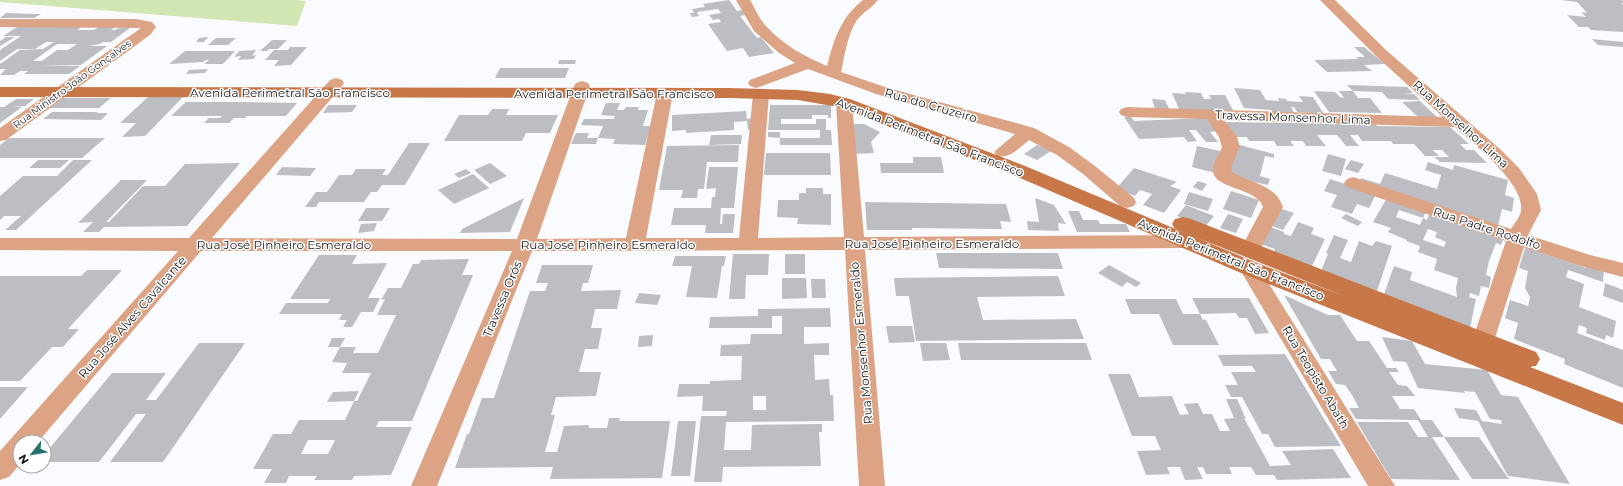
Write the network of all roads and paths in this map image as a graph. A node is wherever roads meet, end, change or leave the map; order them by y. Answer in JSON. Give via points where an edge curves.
{"nodes":[{"id":1,"x":743,"y":0,"type":"edge"},
{"id":2,"x":871,"y":0,"type":"edge"},
{"id":3,"x":1327,"y":0,"type":"edge"},
{"id":4,"x":0,"y":22,"type":"edge"},
{"id":5,"x":807,"y":64,"type":"junction"},
{"id":6,"x":833,"y":74,"type":"junction"},
{"id":7,"x":0,"y":83,"type":"edge"},
{"id":8,"x":64,"y":88,"type":"junction"},
{"id":9,"x":332,"y":88,"type":"junction"},
{"id":10,"x":581,"y":89,"type":"junction"},
{"id":11,"x":758,"y":89,"type":"junction"},
{"id":12,"x":0,"y":92,"type":"edge"},
{"id":13,"x":665,"y":93,"type":"junction"},
{"id":14,"x":844,"y":103,"type":"junction"},
{"id":15,"x":1127,"y":112,"type":"dead end"},
{"id":16,"x":1212,"y":114,"type":"junction"},
{"id":17,"x":1458,"y":122,"type":"junction"},
{"id":18,"x":1028,"y":132,"type":"junction"},
{"id":19,"x":0,"y":136,"type":"edge"},
{"id":20,"x":1003,"y":152,"type":"junction"},
{"id":21,"x":1353,"y":183,"type":"dead end"},
{"id":22,"x":1127,"y":202,"type":"junction"},
{"id":23,"x":1215,"y":236,"type":"junction"},
{"id":24,"x":1517,"y":238,"type":"junction"},
{"id":25,"x":1189,"y":242,"type":"junction"},
{"id":26,"x":196,"y":243,"type":"junction"},
{"id":27,"x":0,"y":244,"type":"edge"},
{"id":28,"x":635,"y":244,"type":"junction"},
{"id":29,"x":748,"y":244,"type":"junction"},
{"id":30,"x":853,"y":244,"type":"junction"},
{"id":31,"x":525,"y":245,"type":"junction"},
{"id":32,"x":1250,"y":259,"type":"junction"},
{"id":33,"x":1623,"y":270,"type":"edge"},
{"id":34,"x":1483,"y":342,"type":"junction"},
{"id":35,"x":1623,"y":398,"type":"edge"},
{"id":36,"x":1623,"y":414,"type":"edge"},
{"id":37,"x":30,"y":434,"type":"edge"},
{"id":38,"x":12,"y":455,"type":"edge"},
{"id":39,"x":0,"y":469,"type":"edge"},
{"id":40,"x":424,"y":486,"type":"edge"},
{"id":41,"x":872,"y":486,"type":"edge"},
{"id":42,"x":1382,"y":486,"type":"edge"}],
"edges":[{"from":1,"to":5,"type":"street","name":"Rua do Cruzeiro","via":[[759,28],[784,50]]},
{"from":2,"to":6,"type":"street","via":[[848,22],[843,32]]},
{"from":3,"to":17,"type":"street","name":"Rua Monselhor Lima"},
{"from":4,"to":8,"type":"street","name":"Rua Ministro João Gonçalves","via":[[136,23],[149,26],[145,32]]},
{"from":5,"to":6,"type":"street","name":"Rua do Cruzeiro"},
{"from":5,"to":11,"type":"street"},
{"from":6,"to":18,"type":"street","name":"Rua do Cruzeiro","via":[[882,91]]},
{"from":7,"to":8,"type":"main road","name":"Avenida Perimetral São Francisco"},
{"from":8,"to":9,"type":"main road","name":"Avenida Perimetral São Francisco"},
{"from":8,"to":12,"type":"main road","name":"Avenida Perimetral São Francisco"},
{"from":8,"to":19,"type":"street","name":"Rua Ministro João Gonçalves"},
{"from":9,"to":10,"type":"main road","name":"Avenida Perimetral São Francisco"},
{"from":9,"to":26,"type":"street","name":"Rua José Alves Cavalcante"},
{"from":10,"to":11,"type":"main road","name":"Avenida Perimetral São Francisco"},
{"from":10,"to":13,"type":"main road","name":"Avenida Perimetral São Francisco"},
{"from":10,"to":31,"type":"street","name":"Travessa Orós"},
{"from":11,"to":13,"type":"main road","name":"Avenida Perimetral São Francisco"},
{"from":11,"to":14,"type":"main road","name":"Avenida Perimetral São Francisco","via":[[815,96]]},
{"from":11,"to":20,"type":"main road","name":"Avenida Perimetral São Francisco","via":[[817,87],[859,96]]},
{"from":11,"to":29,"type":"street"},
{"from":13,"to":28,"type":"street"},
{"from":14,"to":25,"type":"main road","name":"Avenida Perimetral São Francisco","via":[[996,161]]},
{"from":14,"to":30,"type":"street","name":"Rua Monsenhor Esmeraldo"},
{"from":15,"to":16,"type":"street","name":"Travessa Monsenhor Lima"},
{"from":16,"to":17,"type":"street","name":"Travessa Monsenhor Lima"},
{"from":16,"to":32,"type":"street","via":[[1228,137],[1231,147],[1222,167],[1223,175],[1235,183],[1259,191],[1272,203],[1273,207]]},
{"from":17,"to":24,"type":"street","name":"Rua Monselhor Lima","via":[[1513,172],[1528,194],[1531,210]]},
{"from":18,"to":20,"type":"street"},
{"from":18,"to":22,"type":"street","name":"Rua do Cruzeiro","via":[[1063,151]]},
{"from":20,"to":22,"type":"main road","name":"Avenida Perimetral São Francisco"},
{"from":21,"to":24,"type":"street","name":"Rua Padre Rodolfo"},
{"from":22,"to":23,"type":"main road","name":"Avenida Perimetral São Francisco"},
{"from":23,"to":25,"type":"street","name":"Rua José Pinheiro Esmeraldo"},
{"from":23,"to":32,"type":"main road","name":"Avenida Perimetral São Francisco"},
{"from":24,"to":33,"type":"street","name":"Rua Padre Rodolfo"},
{"from":24,"to":34,"type":"street","name":"Rua Monselhor Lima"},
{"from":25,"to":30,"type":"street","name":"Rua José Pinheiro Esmeraldo"},
{"from":25,"to":32,"type":"main road","name":"Avenida Perimetral São Francisco"},
{"from":26,"to":27,"type":"street","name":"Rua José Pinheiro Esmeraldo"},
{"from":26,"to":31,"type":"street","name":"Rua José Pinheiro Esmeraldo"},
{"from":26,"to":37,"type":"street","name":"Rua José Alves Cavalcante"},
{"from":28,"to":29,"type":"street","name":"Rua José Pinheiro Esmeraldo"},
{"from":28,"to":31,"type":"street","name":"Rua José Pinheiro Esmeraldo"},
{"from":29,"to":30,"type":"street","name":"Rua José Pinheiro Esmeraldo"},
{"from":30,"to":41,"type":"street","name":"Rua Monsenhor Esmeraldo"},
{"from":31,"to":40,"type":"street","name":"Travessa Orós"},
{"from":32,"to":34,"type":"main road","name":"Avenida Perimetral São Francisco"},
{"from":32,"to":36,"type":"main road","name":"Avenida Perimetral São Francisco"},
{"from":32,"to":42,"type":"street","name":"Rua Teopisto Abath"},
{"from":34,"to":35,"type":"main road","name":"Avenida Perimetral São Francisco"},
{"from":38,"to":39,"type":"street"}]}
